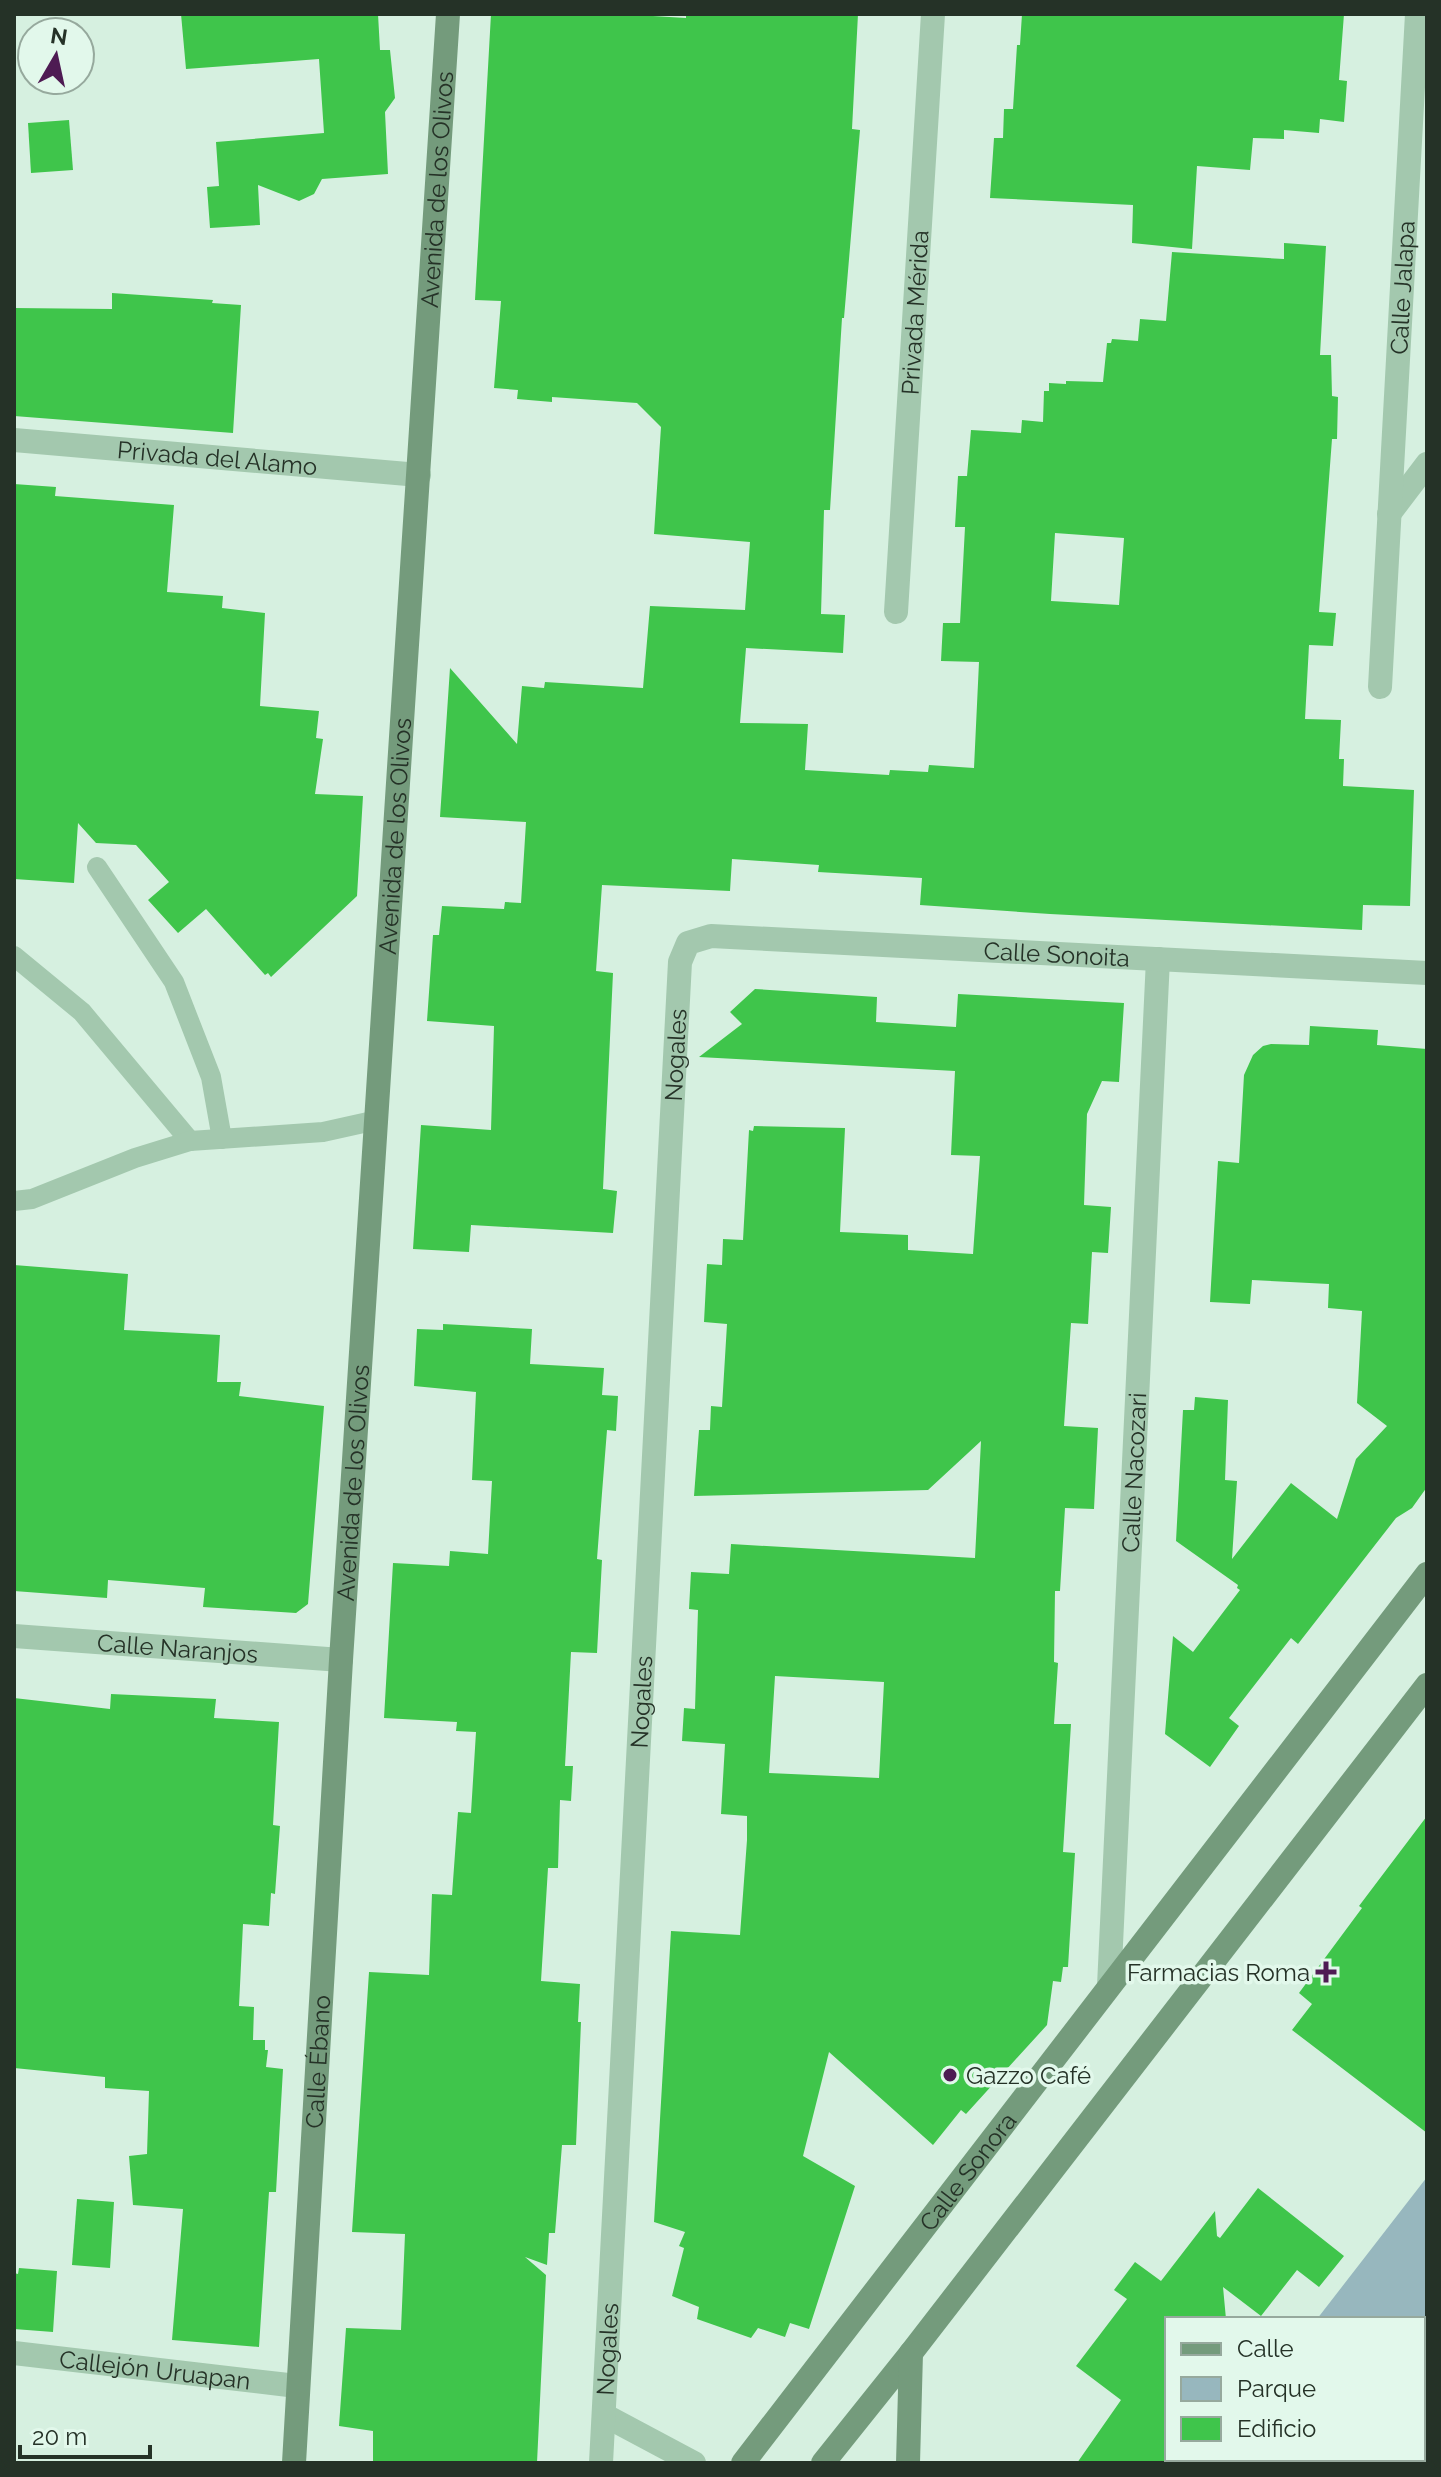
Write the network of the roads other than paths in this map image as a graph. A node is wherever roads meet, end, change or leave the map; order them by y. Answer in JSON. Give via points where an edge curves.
{"nodes":[{"id":1,"x":448,"y":14,"type":"edge"},
{"id":2,"x":933,"y":14,"type":"edge"},
{"id":3,"x":1417,"y":14,"type":"edge"},
{"id":4,"x":14,"y":440,"type":"edge"},
{"id":5,"x":1427,"y":464,"type":"edge"},
{"id":6,"x":419,"y":475,"type":"junction"},
{"id":7,"x":1389,"y":514,"type":"junction"},
{"id":8,"x":896,"y":612,"type":"dead end"},
{"id":9,"x":1380,"y":687,"type":"dead end"},
{"id":10,"x":97,"y":867,"type":"dead end"},
{"id":11,"x":688,"y":943,"type":"joint"},
{"id":12,"x":14,"y":956,"type":"edge"},
{"id":13,"x":1158,"y":959,"type":"junction"},
{"id":14,"x":1427,"y":973,"type":"edge"},
{"id":15,"x":377,"y":1120,"type":"junction"},
{"id":16,"x":222,"y":1139,"type":"junction"},
{"id":17,"x":190,"y":1141,"type":"junction"},
{"id":18,"x":14,"y":1201,"type":"edge"},
{"id":19,"x":1427,"y":1574,"type":"edge"},
{"id":20,"x":14,"y":1636,"type":"edge"},
{"id":21,"x":341,"y":1660,"type":"junction"},
{"id":22,"x":1427,"y":1685,"type":"edge"},
{"id":23,"x":1109,"y":1986,"type":"junction"},
{"id":24,"x":14,"y":2353,"type":"edge"},
{"id":25,"x":911,"y":2353,"type":"junction"},
{"id":26,"x":297,"y":2386,"type":"junction"},
{"id":27,"x":604,"y":2415,"type":"junction"},
{"id":28,"x":294,"y":2463,"type":"edge"},
{"id":29,"x":601,"y":2463,"type":"edge"},
{"id":30,"x":694,"y":2463,"type":"edge"},
{"id":31,"x":743,"y":2463,"type":"edge"},
{"id":32,"x":823,"y":2463,"type":"edge"},
{"id":33,"x":908,"y":2463,"type":"edge"}],
"edges":[{"from":1,"to":6,"type":"street","name":"Avenida de los Olivos"},
{"from":2,"to":8,"type":"street","name":"Privada Mérida"},
{"from":3,"to":7,"type":"street","name":"Calle Jalapa"},
{"from":4,"to":6,"type":"street","name":"Privada del Alamo"},
{"from":5,"to":7,"type":"street"},
{"from":6,"to":15,"type":"street","name":"Avenida de los Olivos"},
{"from":7,"to":9,"type":"street","name":"Calle Jalapa"},
{"from":10,"to":16,"type":"lane","via":[[174,982],[211,1077]]},
{"from":11,"to":13,"type":"street","name":"Calle Sonoita","via":[[711,936]]},
{"from":11,"to":27,"type":"street","name":"Nogales","via":[[679,978]]},
{"from":12,"to":17,"type":"lane","via":[[82,1012]]},
{"from":13,"to":14,"type":"street","name":"Calle Sonoita"},
{"from":13,"to":23,"type":"street","name":"Calle Nacozari"},
{"from":15,"to":16,"type":"lane","via":[[323,1132]]},
{"from":15,"to":21,"type":"street","name":"Avenida de los Olivos"},
{"from":16,"to":17,"type":"lane"},
{"from":17,"to":18,"type":"lane"},
{"from":19,"to":23,"type":"street","name":"Calle Sonora"},
{"from":20,"to":21,"type":"street","name":"Calle Naranjos"},
{"from":21,"to":26,"type":"street","name":"Calle Ébano"},
{"from":22,"to":25,"type":"street"},
{"from":23,"to":31,"type":"street","name":"Calle Sonora"},
{"from":24,"to":26,"type":"street","name":"Callejón Uruapan"},
{"from":25,"to":32,"type":"street"},
{"from":25,"to":33,"type":"street"},
{"from":26,"to":28,"type":"street","name":"Calle Ébano"},
{"from":27,"to":29,"type":"street","name":"Nogales"},
{"from":27,"to":30,"type":"street"}]}
